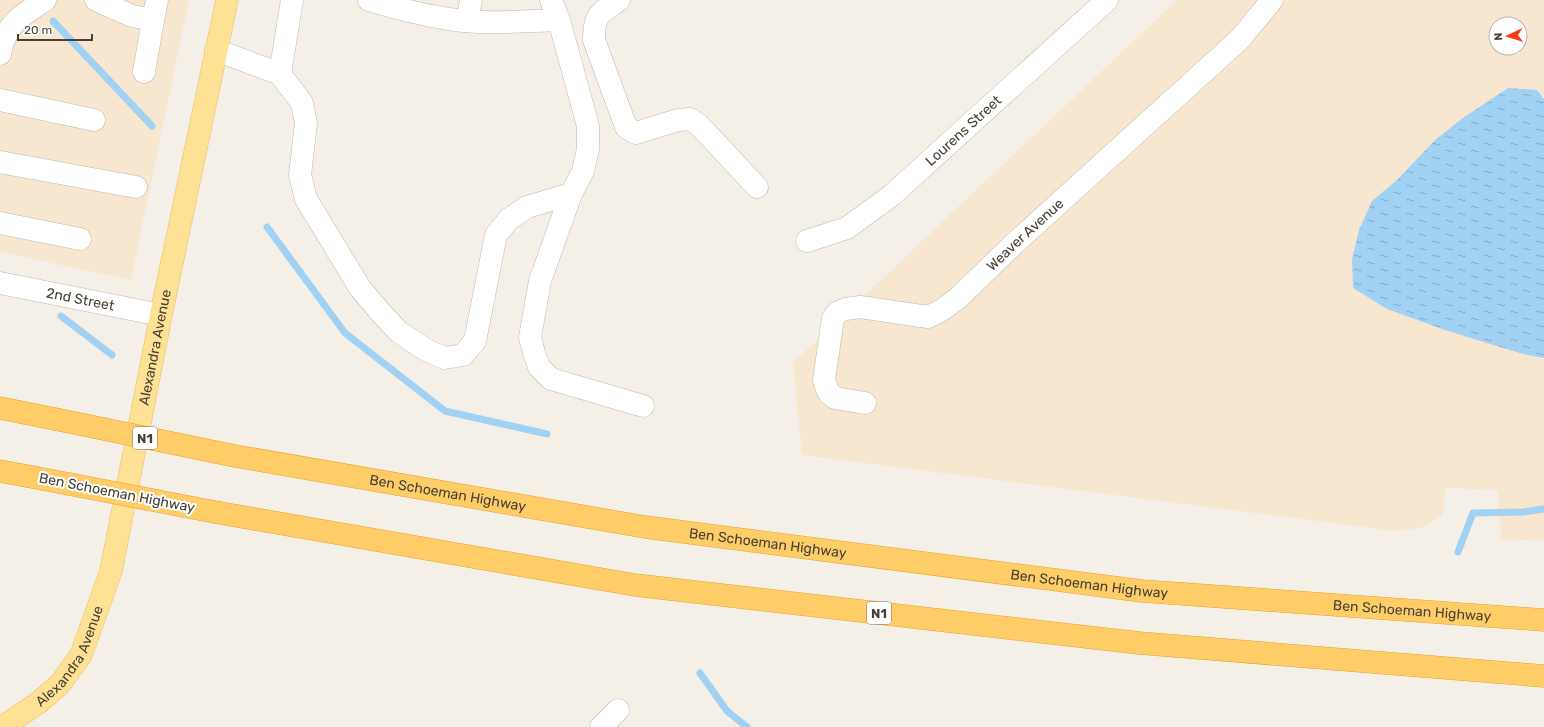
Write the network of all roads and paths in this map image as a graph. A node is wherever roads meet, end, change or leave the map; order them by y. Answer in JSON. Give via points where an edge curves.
{"nodes":[{"id":1,"x":45,"y":0,"type":"edge"},
{"id":2,"x":96,"y":0,"type":"edge"},
{"id":3,"x":227,"y":0,"type":"edge"},
{"id":4,"x":292,"y":0,"type":"edge"},
{"id":5,"x":369,"y":0,"type":"edge"},
{"id":6,"x":471,"y":0,"type":"edge"},
{"id":7,"x":619,"y":0,"type":"edge"},
{"id":8,"x":1107,"y":0,"type":"edge"},
{"id":9,"x":1272,"y":0,"type":"edge"},
{"id":10,"x":394,"y":4,"type":"edge"},
{"id":11,"x":155,"y":10,"type":"edge"},
{"id":12,"x":555,"y":10,"type":"edge"},
{"id":13,"x":467,"y":21,"type":"junction"},
{"id":14,"x":216,"y":50,"type":"junction"},
{"id":15,"x":0,"y":54,"type":"edge"},
{"id":16,"x":144,"y":72,"type":"dead end"},
{"id":17,"x":280,"y":74,"type":"junction"},
{"id":18,"x":0,"y":100,"type":"edge"},
{"id":19,"x":94,"y":120,"type":"dead end"},
{"id":20,"x":0,"y":162,"type":"edge"},
{"id":21,"x":136,"y":187,"type":"dead end"},
{"id":22,"x":757,"y":187,"type":"dead end"},
{"id":23,"x":571,"y":194,"type":"junction"},
{"id":24,"x":0,"y":223,"type":"edge"},
{"id":25,"x":80,"y":239,"type":"dead end"},
{"id":26,"x":807,"y":241,"type":"dead end"},
{"id":27,"x":0,"y":283,"type":"edge"},
{"id":28,"x":161,"y":316,"type":"junction"},
{"id":29,"x":865,"y":404,"type":"dead end"},
{"id":30,"x":643,"y":406,"type":"dead end"},
{"id":31,"x":0,"y":408,"type":"edge"},
{"id":32,"x":0,"y":471,"type":"edge"},
{"id":33,"x":1544,"y":620,"type":"edge"},
{"id":34,"x":1544,"y":676,"type":"edge"},
{"id":35,"x":618,"y":710,"type":"dead end"},
{"id":36,"x":0,"y":727,"type":"edge"},
{"id":37,"x":601,"y":727,"type":"edge"}],
"edges":[{"from":1,"to":15,"type":"street","via":[[16,20],[6,34]]},
{"from":2,"to":11,"type":"street","via":[[132,16]]},
{"from":3,"to":14,"type":"main road","name":"Alexandra Avenue"},
{"from":4,"to":17,"type":"street"},
{"from":5,"to":10,"type":"street"},
{"from":6,"to":13,"type":"street"},
{"from":7,"to":22,"type":"street","via":[[598,15],[594,25],[594,40],[626,127],[636,133],[678,120],[690,119],[699,125]]},
{"from":8,"to":26,"type":"street","name":"Lourens Street","via":[[892,195],[847,228]]},
{"from":9,"to":29,"type":"street","name":"Weaver Avenue","via":[[1240,39],[942,310],[928,317],[860,308],[838,312],[833,318],[824,380],[829,393],[835,398]]},
{"from":10,"to":13,"type":"street","via":[[449,19]]},
{"from":11,"to":16,"type":"street"},
{"from":12,"to":13,"type":"street"},
{"from":12,"to":23,"type":"street","via":[[588,126],[588,149],[582,172]]},
{"from":14,"to":17,"type":"street"},
{"from":14,"to":28,"type":"main road","name":"Alexandra Avenue"},
{"from":17,"to":23,"type":"street","via":[[302,103],[306,123],[300,175],[306,199],[360,288],[381,313],[399,332],[426,350],[445,358],[462,355],[475,341],[496,236],[509,219],[527,207]]},
{"from":18,"to":19,"type":"street"},
{"from":20,"to":21,"type":"street"},
{"from":23,"to":30,"type":"street","via":[[540,281],[530,337],[534,353],[539,367],[551,379]]},
{"from":24,"to":25,"type":"street"},
{"from":27,"to":28,"type":"street","name":"2nd Street"},
{"from":28,"to":36,"type":"main road","name":"Alexandra Avenue","via":[[111,571],[81,655],[60,684],[38,703]]},
{"from":31,"to":33,"type":"highway","name":"Ben Schoeman Highway","number":"N1","bridge":true,"via":[[235,456],[645,527],[1142,591]]},
{"from":32,"to":34,"type":"highway","name":"Ben Schoeman Highway","number":"N1","bridge":true,"via":[[635,585],[1139,643]]},
{"from":35,"to":37,"type":"street"}]}
